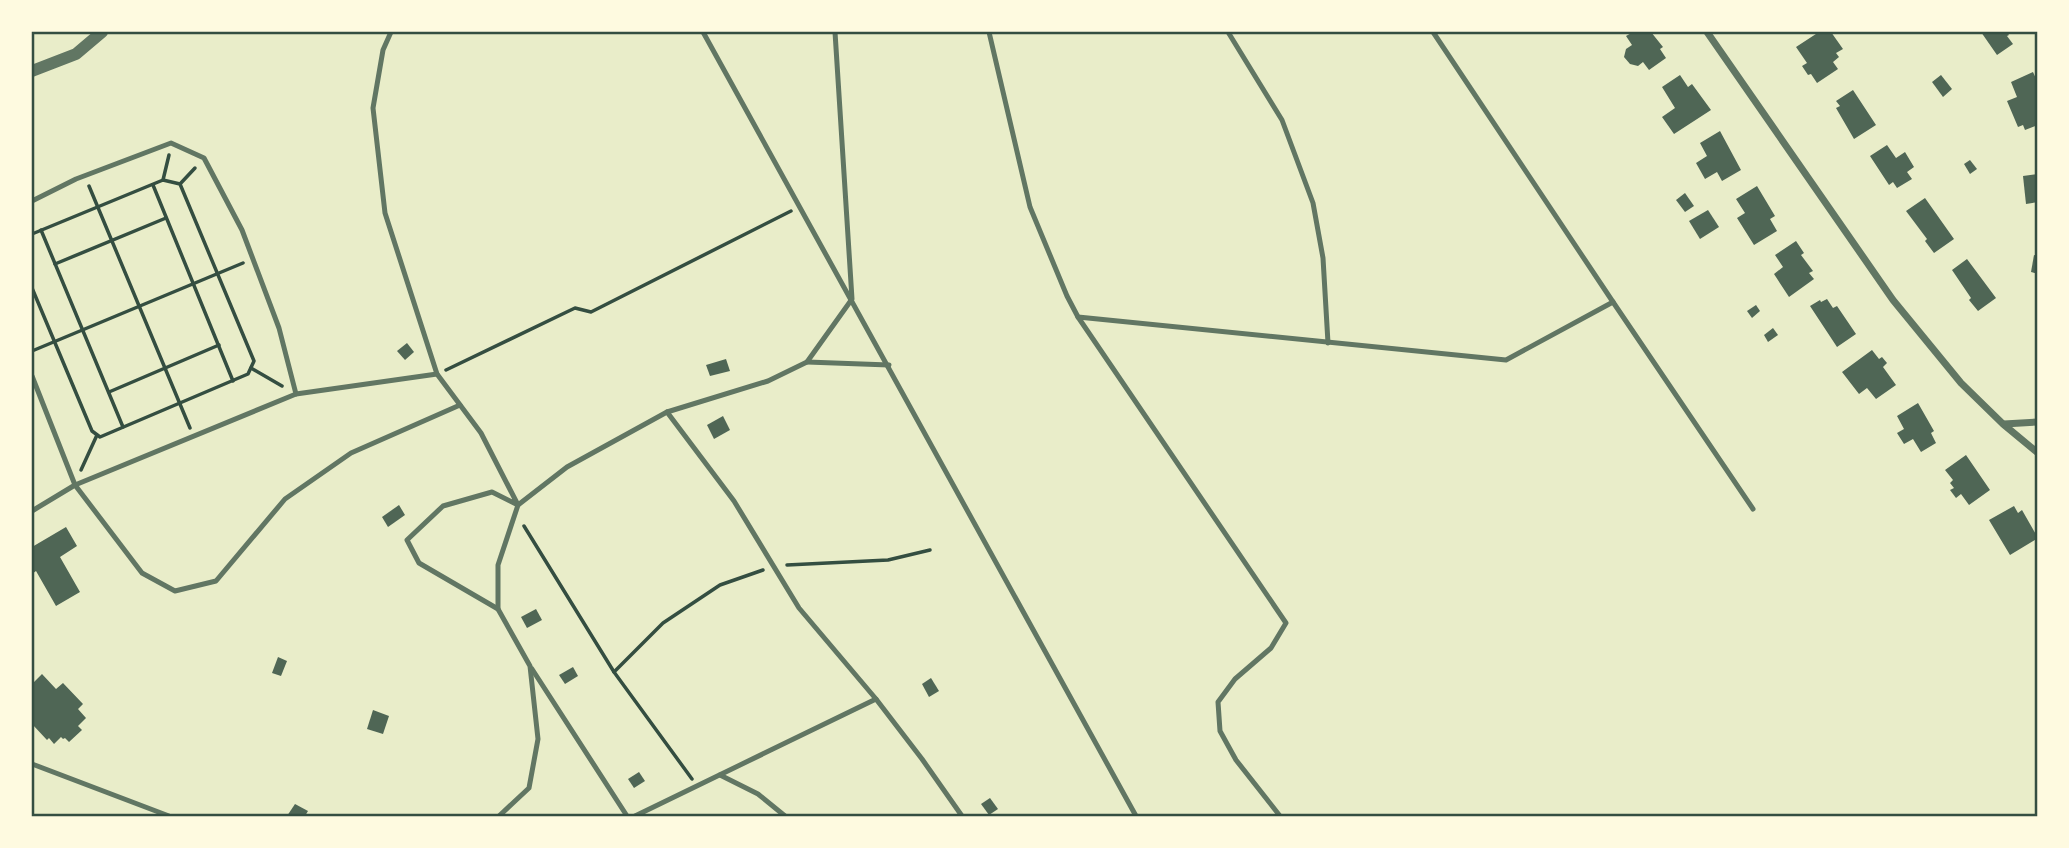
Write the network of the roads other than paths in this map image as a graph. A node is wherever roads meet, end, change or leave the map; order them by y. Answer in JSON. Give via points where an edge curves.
{"nodes":[{"id":1,"x":102,"y":32,"type":"edge"},
{"id":2,"x":391,"y":32,"type":"edge"},
{"id":3,"x":704,"y":32,"type":"edge"},
{"id":4,"x":835,"y":32,"type":"edge"},
{"id":5,"x":989,"y":32,"type":"edge"},
{"id":6,"x":1228,"y":32,"type":"edge"},
{"id":7,"x":1433,"y":32,"type":"edge"},
{"id":8,"x":1707,"y":32,"type":"edge"},
{"id":9,"x":32,"y":71,"type":"edge"},
{"id":10,"x":32,"y":201,"type":"edge"},
{"id":11,"x":852,"y":299,"type":"junction"},
{"id":12,"x":1613,"y":302,"type":"junction"},
{"id":13,"x":1078,"y":317,"type":"junction"},
{"id":14,"x":1328,"y":343,"type":"junction"},
{"id":15,"x":807,"y":362,"type":"junction"},
{"id":16,"x":888,"y":365,"type":"junction"},
{"id":17,"x":438,"y":374,"type":"junction"},
{"id":18,"x":32,"y":376,"type":"edge"},
{"id":19,"x":296,"y":394,"type":"junction"},
{"id":20,"x":460,"y":405,"type":"junction"},
{"id":21,"x":667,"y":412,"type":"junction"},
{"id":22,"x":2038,"y":422,"type":"edge"},
{"id":23,"x":2003,"y":424,"type":"junction"},
{"id":24,"x":2038,"y":453,"type":"edge"},
{"id":25,"x":75,"y":485,"type":"junction"},
{"id":26,"x":518,"y":505,"type":"junction"},
{"id":27,"x":1753,"y":509,"type":"dead end"},
{"id":28,"x":32,"y":511,"type":"edge"},
{"id":29,"x":498,"y":609,"type":"junction"},
{"id":30,"x":530,"y":666,"type":"junction"},
{"id":31,"x":876,"y":699,"type":"junction"},
{"id":32,"x":32,"y":764,"type":"edge"},
{"id":33,"x":720,"y":775,"type":"junction"},
{"id":34,"x":169,"y":817,"type":"edge"},
{"id":35,"x":499,"y":817,"type":"edge"},
{"id":36,"x":627,"y":817,"type":"edge"},
{"id":37,"x":635,"y":817,"type":"edge"},
{"id":38,"x":785,"y":817,"type":"edge"},
{"id":39,"x":962,"y":817,"type":"edge"},
{"id":40,"x":1136,"y":817,"type":"edge"},
{"id":41,"x":1280,"y":817,"type":"edge"}],
"edges":[{"from":1,"to":9,"type":"street","via":[[76,54]]},
{"from":2,"to":17,"type":"lane","via":[[383,50],[373,108],[384,213]]},
{"from":3,"to":11,"type":"lane"},
{"from":4,"to":11,"type":"lane"},
{"from":5,"to":13,"type":"lane","via":[[1030,207]]},
{"from":6,"to":14,"type":"lane","via":[[1283,120],[1313,203],[1323,258]]},
{"from":7,"to":12,"type":"lane"},
{"from":8,"to":23,"type":"street","via":[[1893,300],[1961,383]]},
{"from":10,"to":19,"type":"lane","via":[[171,143],[204,159],[242,230],[279,328]]},
{"from":11,"to":15,"type":"lane"},
{"from":11,"to":16,"type":"lane"},
{"from":12,"to":14,"type":"lane","via":[[1506,360]]},
{"from":12,"to":27,"type":"lane"},
{"from":13,"to":14,"type":"lane"},
{"from":13,"to":41,"type":"lane","via":[[1286,623],[1271,648],[1218,702],[1220,731]]},
{"from":15,"to":16,"type":"lane"},
{"from":15,"to":21,"type":"lane","via":[[768,381]]},
{"from":16,"to":40,"type":"lane"},
{"from":17,"to":19,"type":"lane"},
{"from":17,"to":20,"type":"lane"},
{"from":18,"to":25,"type":"lane"},
{"from":19,"to":25,"type":"lane"},
{"from":20,"to":25,"type":"lane","via":[[351,453],[285,499],[216,581],[176,590],[142,573]]},
{"from":20,"to":26,"type":"lane","via":[[481,433]]},
{"from":21,"to":26,"type":"lane","via":[[568,467]]},
{"from":21,"to":31,"type":"lane","via":[[734,501],[799,608]]},
{"from":22,"to":23,"type":"street"},
{"from":23,"to":24,"type":"street"},
{"from":25,"to":28,"type":"lane"},
{"from":26,"to":29,"type":"lane","via":[[498,565]]},
{"from":26,"to":29,"type":"lane","via":[[492,492],[443,506],[407,540],[419,563]]},
{"from":29,"to":30,"type":"lane"},
{"from":30,"to":35,"type":"lane","via":[[538,739],[529,788]]},
{"from":30,"to":36,"type":"lane"},
{"from":31,"to":33,"type":"lane"},
{"from":31,"to":39,"type":"lane"},
{"from":32,"to":34,"type":"lane"},
{"from":33,"to":37,"type":"lane"},
{"from":33,"to":38,"type":"lane","via":[[758,794]]}]}
